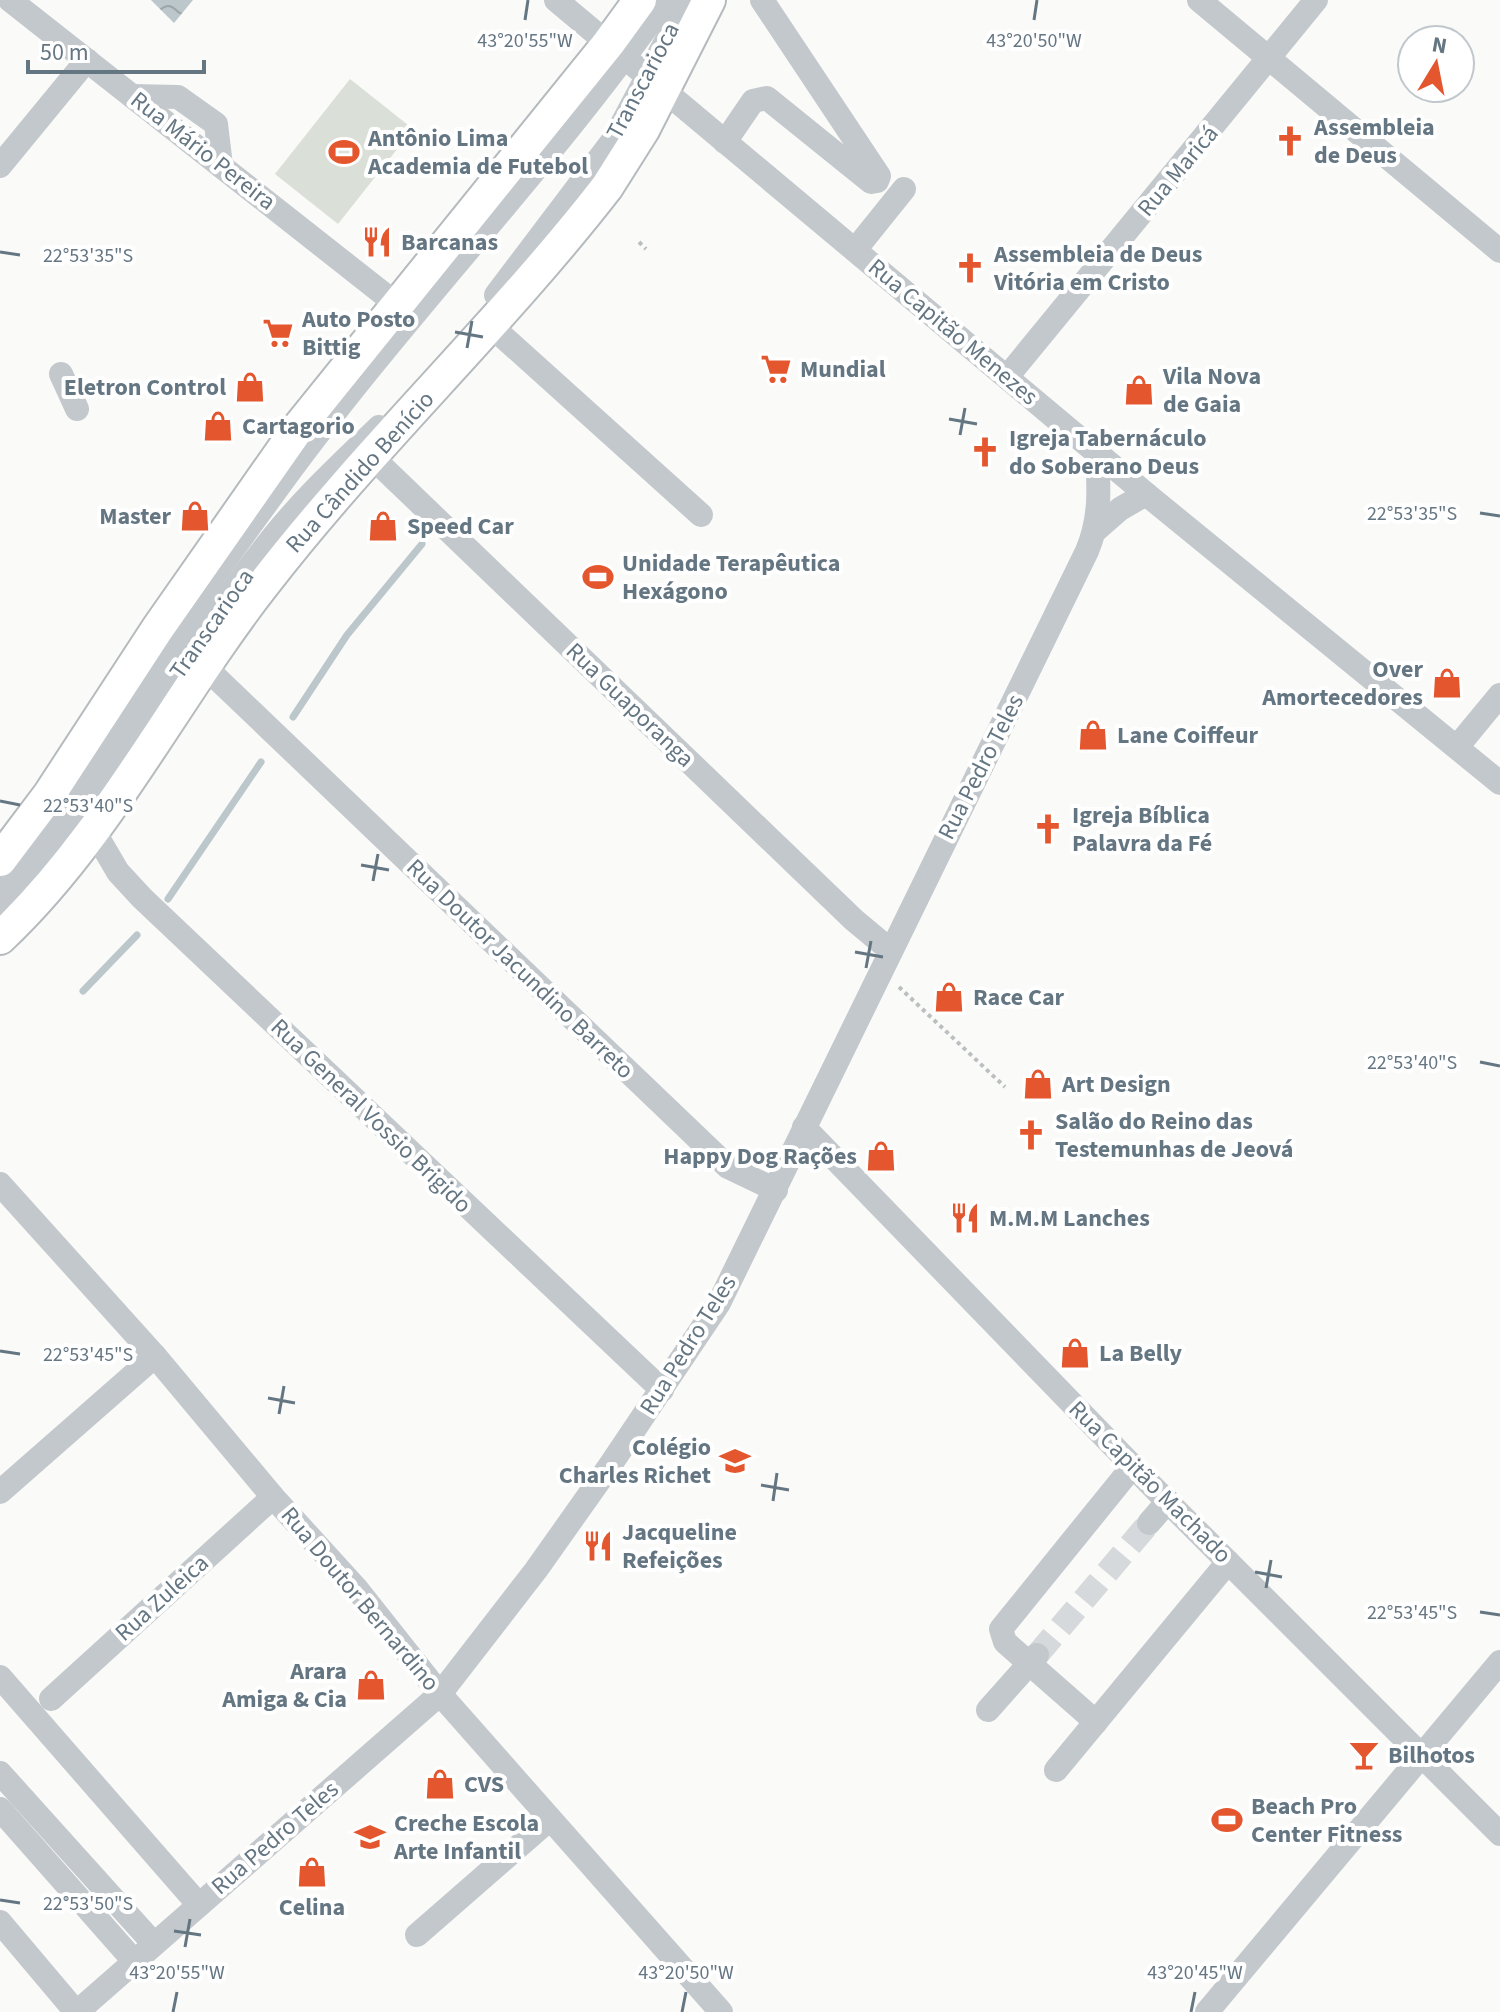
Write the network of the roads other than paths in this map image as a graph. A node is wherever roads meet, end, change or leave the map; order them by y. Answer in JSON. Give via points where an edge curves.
{"nodes":[{"id":1,"x":10,"y":0,"type":"edge"},
{"id":2,"x":556,"y":0,"type":"edge"},
{"id":3,"x":640,"y":0,"type":"edge"},
{"id":4,"x":666,"y":0,"type":"edge"},
{"id":5,"x":688,"y":0,"type":"edge"},
{"id":6,"x":709,"y":0,"type":"edge"},
{"id":7,"x":762,"y":0,"type":"edge"},
{"id":8,"x":1199,"y":0,"type":"edge"},
{"id":9,"x":1316,"y":0,"type":"edge"},
{"id":10,"x":617,"y":51,"type":"junction"},
{"id":11,"x":1271,"y":58,"type":"junction"},
{"id":12,"x":87,"y":60,"type":"junction"},
{"id":13,"x":654,"y":83,"type":"junction"},
{"id":14,"x":725,"y":142,"type":"junction"},
{"id":15,"x":0,"y":166,"type":"edge"},
{"id":16,"x":904,"y":189,"type":"dead end"},
{"id":17,"x":855,"y":250,"type":"junction"},
{"id":18,"x":1500,"y":251,"type":"edge"},
{"id":19,"x":395,"y":303,"type":"junction"},
{"id":20,"x":490,"y":325,"type":"junction"},
{"id":21,"x":61,"y":374,"type":"dead end"},
{"id":22,"x":1007,"y":377,"type":"junction"},
{"id":23,"x":77,"y":409,"type":"dead end"},
{"id":24,"x":1097,"y":452,"type":"junction"},
{"id":25,"x":373,"y":458,"type":"junction"},
{"id":26,"x":1146,"y":494,"type":"junction"},
{"id":27,"x":701,"y":515,"type":"dead end"},
{"id":28,"x":1096,"y":530,"type":"junction"},
{"id":29,"x":205,"y":667,"type":"junction"},
{"id":30,"x":1500,"y":695,"type":"edge"},
{"id":31,"x":1457,"y":747,"type":"junction"},
{"id":32,"x":1500,"y":783,"type":"edge"},
{"id":33,"x":94,"y":831,"type":"junction"},
{"id":34,"x":0,"y":860,"type":"edge"},
{"id":35,"x":0,"y":882,"type":"edge"},
{"id":36,"x":0,"y":910,"type":"edge"},
{"id":37,"x":0,"y":938,"type":"edge"},
{"id":38,"x":885,"y":959,"type":"junction"},
{"id":39,"x":804,"y":1127,"type":"junction"},
{"id":40,"x":776,"y":1190,"type":"junction"},
{"id":41,"x":3,"y":1194,"type":"edge"},
{"id":42,"x":155,"y":1356,"type":"junction"},
{"id":43,"x":662,"y":1390,"type":"junction"},
{"id":44,"x":1133,"y":1466,"type":"junction"},
{"id":45,"x":0,"y":1492,"type":"edge"},
{"id":46,"x":273,"y":1497,"type":"junction"},
{"id":47,"x":1168,"y":1501,"type":"junction"},
{"id":48,"x":1149,"y":1523,"type":"tunnel mouth"},
{"id":49,"x":1228,"y":1562,"type":"junction"},
{"id":50,"x":1034,"y":1658,"type":"junction"},
{"id":51,"x":1500,"y":1662,"type":"edge"},
{"id":52,"x":0,"y":1677,"type":"edge"},
{"id":53,"x":440,"y":1694,"type":"junction"},
{"id":54,"x":51,"y":1699,"type":"dead end"},
{"id":55,"x":988,"y":1710,"type":"dead end"},
{"id":56,"x":1096,"y":1722,"type":"junction"},
{"id":57,"x":1420,"y":1757,"type":"junction"},
{"id":58,"x":1056,"y":1770,"type":"dead end"},
{"id":59,"x":0,"y":1773,"type":"edge"},
{"id":60,"x":0,"y":1809,"type":"edge"},
{"id":61,"x":550,"y":1819,"type":"junction"},
{"id":62,"x":1500,"y":1834,"type":"edge"},
{"id":63,"x":199,"y":1905,"type":"junction"},
{"id":64,"x":0,"y":1922,"type":"edge"},
{"id":65,"x":417,"y":1935,"type":"dead end"},
{"id":66,"x":154,"y":1944,"type":"junction"},
{"id":67,"x":134,"y":1961,"type":"junction"},
{"id":68,"x":77,"y":2012,"type":"edge"},
{"id":69,"x":721,"y":2012,"type":"edge"},
{"id":70,"x":1207,"y":2012,"type":"edge"}],
"edges":[{"from":1,"to":12,"type":"street","name":"Rua Mário Pereira"},
{"from":2,"to":10,"type":"street","name":"Rua Capitão Menezes"},
{"from":3,"to":10,"type":"main road"},
{"from":4,"to":10,"type":"street","name":"Transcarioca"},
{"from":5,"to":13,"type":"street","name":"Transcarioca"},
{"from":6,"to":13,"type":"main road","name":"Rua Cândido Benício"},
{"from":7,"to":14,"type":"street","via":[[879,176],[871,182],[767,98],[753,101]]},
{"from":8,"to":11,"type":"street"},
{"from":9,"to":11,"type":"street","name":"Rua Maricá"},
{"from":10,"to":13,"type":"street","name":"Rua Capitão Menezes"},
{"from":10,"to":19,"type":"main road"},
{"from":10,"to":35,"type":"street","name":"Transcarioca","via":[[283,481],[166,645],[62,806]]},
{"from":11,"to":18,"type":"street"},
{"from":11,"to":22,"type":"street","name":"Rua Maricá"},
{"from":12,"to":15,"type":"street"},
{"from":12,"to":19,"type":"street","name":"Rua Mário Pereira"},
{"from":13,"to":14,"type":"street","name":"Rua Capitão Menezes"},
{"from":13,"to":20,"type":"main road","name":"Rua Cândido Benício","via":[[607,187]]},
{"from":13,"to":36,"type":"street","name":"Transcarioca","via":[[530,254],[442,361],[308,495],[272,539],[80,816]]},
{"from":14,"to":17,"type":"street","name":"Rua Capitão Menezes"},
{"from":16,"to":17,"type":"street"},
{"from":17,"to":22,"type":"street","name":"Rua Capitão Menezes"},
{"from":19,"to":34,"type":"main road","via":[[298,428]]},
{"from":20,"to":25,"type":"main road","name":"Rua Cândido Benício"},
{"from":20,"to":27,"type":"street"},
{"from":21,"to":23,"type":"street"},
{"from":22,"to":24,"type":"street","name":"Rua Capitão Menezes"},
{"from":24,"to":26,"type":"street","name":"Rua Capitão Menezes"},
{"from":24,"to":28,"type":"street","name":"Rua Pedro Teles"},
{"from":25,"to":29,"type":"main road","name":"Rua Cândido Benício","via":[[290,551]]},
{"from":25,"to":38,"type":"street","name":"Rua Guaporanga","via":[[854,920]]},
{"from":26,"to":28,"type":"street","name":"Rua Pedro Teles"},
{"from":26,"to":31,"type":"street","name":"Rua Capitão Menezes"},
{"from":28,"to":38,"type":"street","name":"Rua Pedro Teles"},
{"from":29,"to":33,"type":"main road","name":"Rua Cândido Benício"},
{"from":29,"to":40,"type":"street","name":"Rua Doutor Jacundino Barreto","via":[[728,1167]]},
{"from":30,"to":31,"type":"street"},
{"from":31,"to":32,"type":"street","name":"Rua Capitão Menezes"},
{"from":33,"to":37,"type":"main road","name":"Rua Cândido Benício"},
{"from":33,"to":43,"type":"street","name":"Rua General Vossio Brigido","via":[[118,872],[142,898]]},
{"from":38,"to":39,"type":"street","name":"Rua Pedro Teles"},
{"from":39,"to":40,"type":"street","name":"Rua Pedro Teles"},
{"from":39,"to":44,"type":"street","name":"Rua Capitão Machado"},
{"from":40,"to":43,"type":"street","name":"Rua Pedro Teles","via":[[719,1303]]},
{"from":41,"to":42,"type":"street","name":"Rua Doutor Bernardino"},
{"from":42,"to":45,"type":"street"},
{"from":42,"to":46,"type":"street","name":"Rua Doutor Bernardino"},
{"from":43,"to":53,"type":"street","name":"Rua Pedro Teles","via":[[536,1570]]},
{"from":44,"to":47,"type":"street","name":"Rua Capitão Machado"},
{"from":44,"to":50,"type":"street","via":[[1003,1623],[1005,1642]]},
{"from":46,"to":53,"type":"street","name":"Rua Doutor Bernardino","via":[[356,1588]]},
{"from":46,"to":54,"type":"street","name":"Rua Zuleica"},
{"from":47,"to":48,"type":"street"},
{"from":47,"to":49,"type":"street","name":"Rua Capitão Machado"},
{"from":49,"to":56,"type":"street"},
{"from":49,"to":57,"type":"street","name":"Rua Capitão Machado"},
{"from":50,"to":55,"type":"street"},
{"from":50,"to":56,"type":"street"},
{"from":51,"to":57,"type":"street"},
{"from":52,"to":63,"type":"street"},
{"from":53,"to":61,"type":"street","name":"Rua Doutor Bernardino"},
{"from":53,"to":63,"type":"street","name":"Rua Pedro Teles"},
{"from":56,"to":58,"type":"street"},
{"from":57,"to":62,"type":"street","name":"Rua Capitão Machado"},
{"from":57,"to":70,"type":"street"},
{"from":59,"to":66,"type":"street"},
{"from":60,"to":67,"type":"street"},
{"from":61,"to":65,"type":"street"},
{"from":61,"to":69,"type":"street","name":"Rua Doutor Bernardino"},
{"from":63,"to":66,"type":"street","name":"Rua Pedro Teles"},
{"from":64,"to":68,"type":"street"},
{"from":66,"to":67,"type":"street","name":"Rua Pedro Teles"},
{"from":67,"to":68,"type":"street","name":"Rua Pedro Teles"}]}
